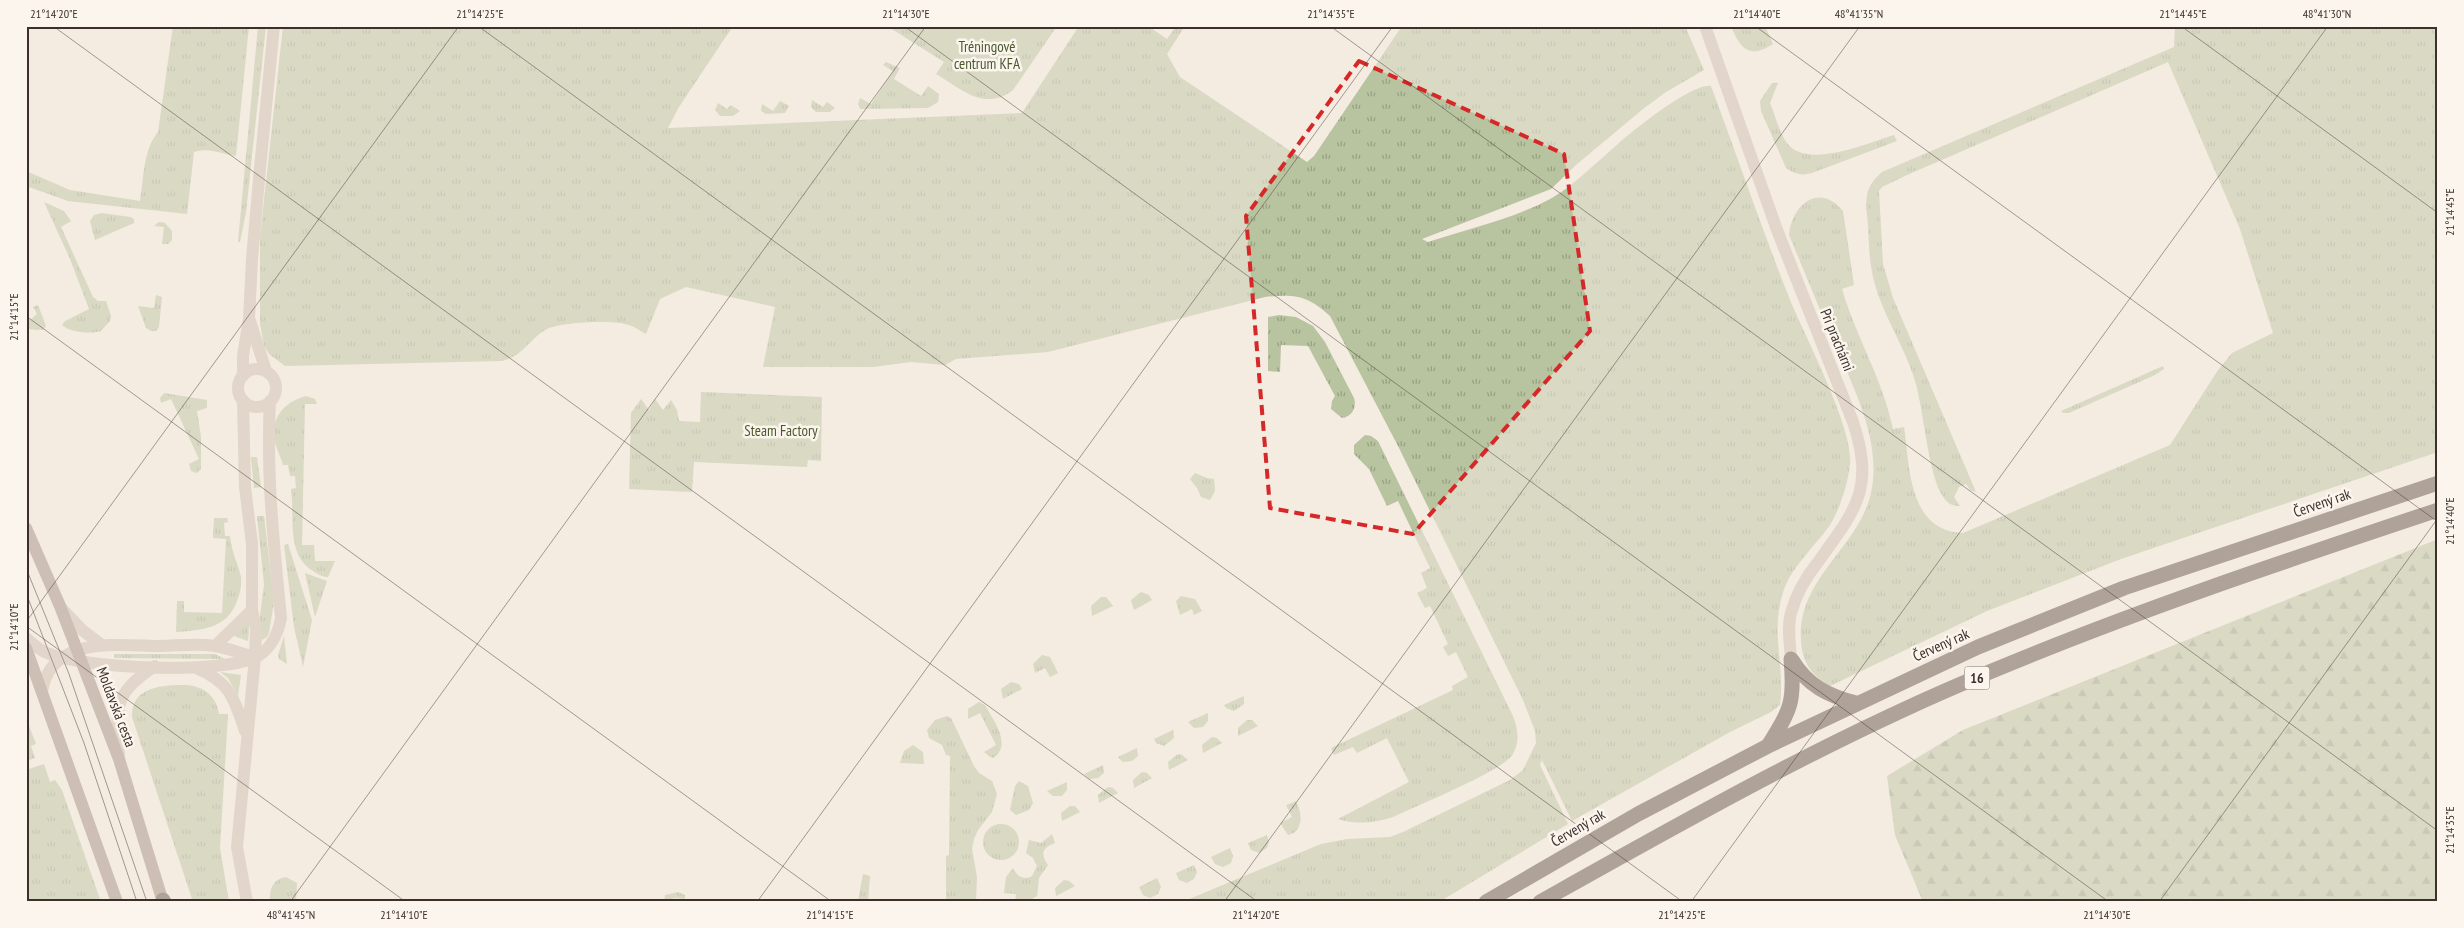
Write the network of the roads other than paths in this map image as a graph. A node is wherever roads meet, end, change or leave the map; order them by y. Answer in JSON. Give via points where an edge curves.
{"nodes":[{"id":1,"x":274,"y":26,"type":"edge"},
{"id":2,"x":1705,"y":26,"type":"edge"},
{"id":3,"x":249,"y":319,"type":"junction"},
{"id":4,"x":266,"y":371,"type":"junction"},
{"id":5,"x":243,"y":376,"type":"junction"},
{"id":6,"x":243,"y":400,"type":"junction"},
{"id":7,"x":270,"y":401,"type":"junction"},
{"id":8,"x":2438,"y":483,"type":"edge"},
{"id":9,"x":2438,"y":510,"type":"edge"},
{"id":10,"x":26,"y":528,"type":"edge"},
{"id":11,"x":60,"y":606,"type":"junction"},
{"id":12,"x":252,"y":610,"type":"junction"},
{"id":13,"x":26,"y":638,"type":"edge"},
{"id":14,"x":102,"y":644,"type":"junction"},
{"id":15,"x":215,"y":646,"type":"junction"},
{"id":16,"x":26,"y":648,"type":"edge"},
{"id":17,"x":79,"y":656,"type":"junction"},
{"id":18,"x":255,"y":657,"type":"junction"},
{"id":19,"x":62,"y":658,"type":"junction"},
{"id":20,"x":1791,"y":659,"type":"junction"},
{"id":21,"x":155,"y":666,"type":"junction"},
{"id":22,"x":193,"y":667,"type":"junction"},
{"id":23,"x":42,"y":692,"type":"junction"},
{"id":24,"x":1856,"y":703,"type":"junction"},
{"id":25,"x":246,"y":734,"type":"junction"},
{"id":26,"x":1768,"y":746,"type":"junction"},
{"id":27,"x":119,"y":759,"type":"junction"},
{"id":28,"x":73,"y":773,"type":"junction"},
{"id":29,"x":163,"y":901,"type":"edge"},
{"id":30,"x":108,"y":902,"type":"edge"},
{"id":31,"x":117,"y":902,"type":"edge"},
{"id":32,"x":247,"y":902,"type":"edge"},
{"id":33,"x":1486,"y":902,"type":"edge"},
{"id":34,"x":1540,"y":902,"type":"edge"}],
"edges":[{"from":1,"to":3,"type":"street"},
{"from":2,"to":20,"type":"street","name":"Pri prachárni","via":[[1777,230],[1854,422],[1863,454],[1862,483],[1856,505],[1808,575],[1794,603],[1790,615]]},
{"from":3,"to":4,"type":"street"},
{"from":3,"to":5,"type":"street"},
{"from":4,"to":5,"type":"street","via":[[253,369]]},
{"from":4,"to":7,"type":"street","via":[[276,385]]},
{"from":5,"to":6,"type":"street","via":[[239,389]]},
{"from":6,"to":7,"type":"street","via":[[254,406]]},
{"from":6,"to":12,"type":"street","via":[[245,487],[254,578]]},
{"from":7,"to":18,"type":"street","via":[[272,522],[281,618],[272,642]]},
{"from":8,"to":24,"type":"highway","name":"Červený rak","number":"16","via":[[2124,588],[1978,647]]},
{"from":9,"to":34,"type":"highway","number":"16","via":[[2284,561],[1991,671],[1780,769]]},
{"from":10,"to":11,"type":"street","name":"Moldavská cesta"},
{"from":11,"to":14,"type":"street"},
{"from":11,"to":17,"type":"street","name":"Moldavská cesta"},
{"from":12,"to":15,"type":"street"},
{"from":12,"to":18,"type":"street","via":[[256,628]]},
{"from":13,"to":19,"type":"street","via":[[45,653]]},
{"from":14,"to":15,"type":"street"},
{"from":14,"to":17,"type":"street"},
{"from":15,"to":18,"type":"street"},
{"from":16,"to":23,"type":"street"},
{"from":17,"to":19,"type":"street"},
{"from":17,"to":21,"type":"street","via":[[107,665]]},
{"from":17,"to":27,"type":"street","name":"Moldavská cesta"},
{"from":18,"to":22,"type":"street"},
{"from":18,"to":25,"type":"street"},
{"from":19,"to":23,"type":"street","via":[[47,672]]},
{"from":20,"to":24,"type":"highway","via":[[1806,679],[1819,689]]},
{"from":20,"to":26,"type":"highway","via":[[1793,695],[1783,722]]},
{"from":21,"to":22,"type":"street"},
{"from":21,"to":27,"type":"street","via":[[127,688],[119,706]]},
{"from":22,"to":25,"type":"street","via":[[214,676],[227,688]]},
{"from":23,"to":28,"type":"street"},
{"from":24,"to":26,"type":"highway","name":"Červený rak","number":"16"},
{"from":25,"to":32,"type":"street","via":[[237,847]]},
{"from":26,"to":33,"type":"highway","name":"Červený rak","number":"16","via":[[1638,814]]},
{"from":27,"to":29,"type":"street","name":"Moldavská cesta"},
{"from":28,"to":30,"type":"street","via":[[93,858]]},
{"from":28,"to":31,"type":"street"}]}
